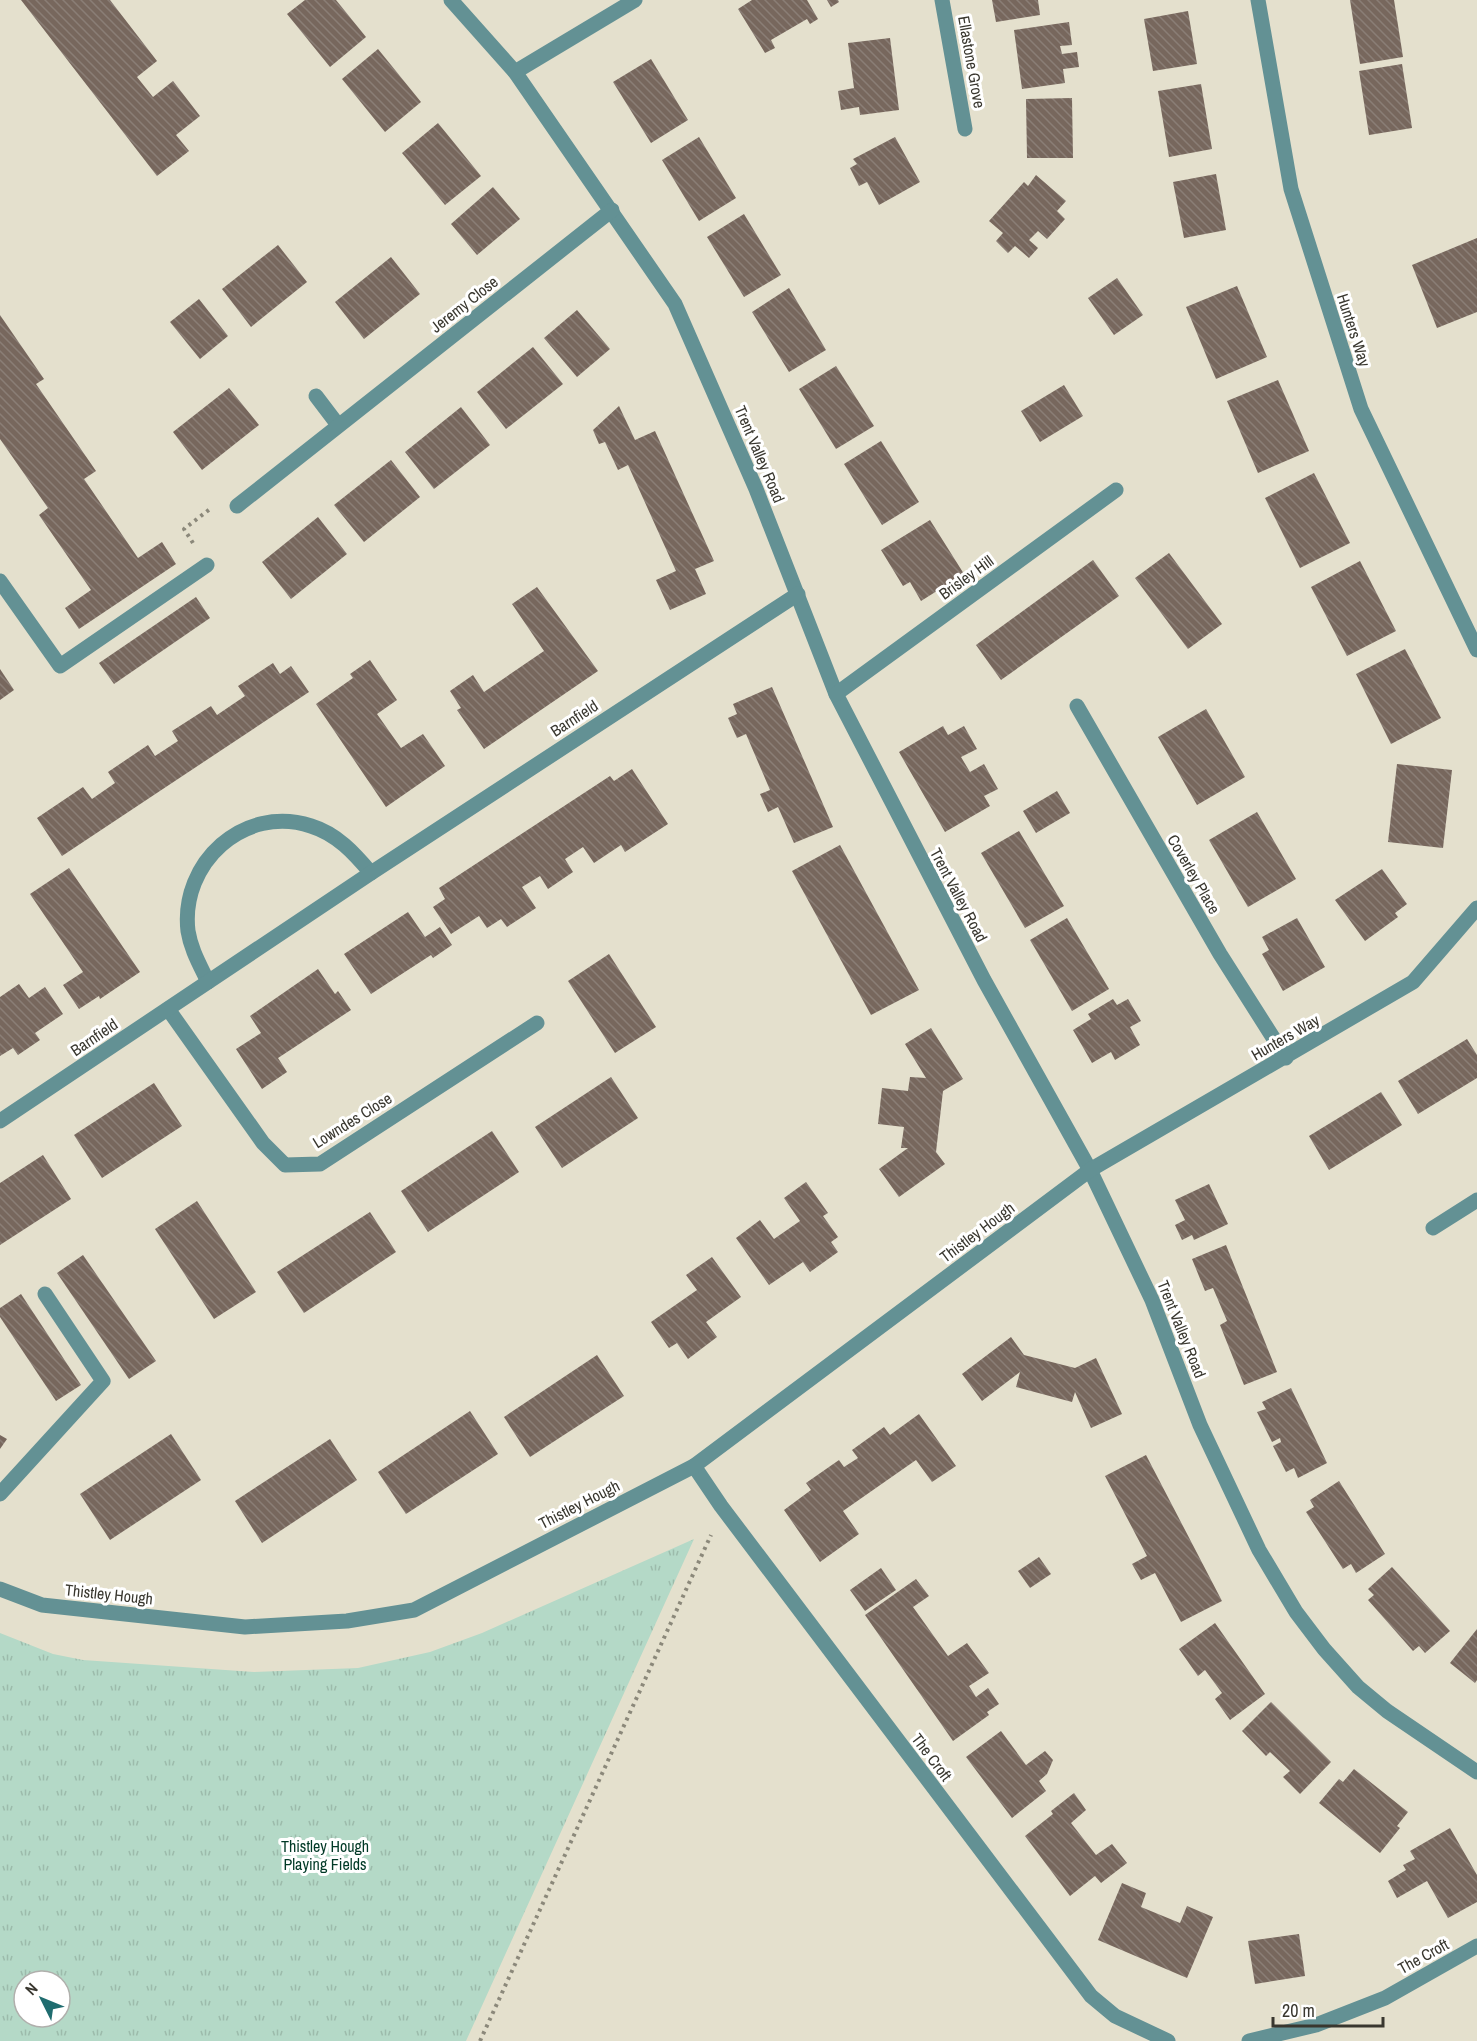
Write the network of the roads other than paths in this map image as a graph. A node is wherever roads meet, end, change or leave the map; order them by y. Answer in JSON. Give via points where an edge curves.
{"nodes":[{"id":1,"x":451,"y":0,"type":"edge"},
{"id":2,"x":635,"y":0,"type":"edge"},
{"id":3,"x":942,"y":0,"type":"edge"},
{"id":4,"x":1258,"y":0,"type":"edge"},
{"id":5,"x":515,"y":72,"type":"junction"},
{"id":6,"x":965,"y":129,"type":"dead end"},
{"id":7,"x":612,"y":210,"type":"junction"},
{"id":8,"x":316,"y":396,"type":"dead end"},
{"id":9,"x":338,"y":425,"type":"junction"},
{"id":10,"x":1116,"y":490,"type":"dead end"},
{"id":11,"x":237,"y":506,"type":"dead end"},
{"id":12,"x":207,"y":565,"type":"dead end"},
{"id":13,"x":0,"y":581,"type":"edge"},
{"id":14,"x":798,"y":594,"type":"junction"},
{"id":15,"x":1477,"y":650,"type":"edge"},
{"id":16,"x":836,"y":694,"type":"junction"},
{"id":17,"x":1077,"y":706,"type":"dead end"},
{"id":18,"x":371,"y":873,"type":"junction"},
{"id":19,"x":1477,"y":908,"type":"edge"},
{"id":20,"x":208,"y":982,"type":"junction"},
{"id":21,"x":168,"y":1009,"type":"junction"},
{"id":22,"x":537,"y":1023,"type":"dead end"},
{"id":23,"x":1286,"y":1058,"type":"junction"},
{"id":24,"x":0,"y":1121,"type":"edge"},
{"id":25,"x":1090,"y":1170,"type":"junction"},
{"id":26,"x":1477,"y":1200,"type":"edge"},
{"id":27,"x":1433,"y":1228,"type":"dead end"},
{"id":28,"x":45,"y":1294,"type":"dead end"},
{"id":29,"x":694,"y":1466,"type":"junction"},
{"id":30,"x":0,"y":1494,"type":"edge"},
{"id":31,"x":0,"y":1589,"type":"edge"},
{"id":32,"x":1477,"y":1772,"type":"edge"},
{"id":33,"x":1477,"y":1946,"type":"edge"},
{"id":34,"x":1168,"y":2041,"type":"edge"},
{"id":35,"x":1249,"y":2041,"type":"edge"}],
"edges":[{"from":1,"to":5,"type":"street","name":"Trent Valley Road"},
{"from":2,"to":5,"type":"street"},
{"from":3,"to":6,"type":"street","name":"Ellastone Grove"},
{"from":4,"to":15,"type":"street","name":"Hunters Way","via":[[1291,189],[1360,409]]},
{"from":5,"to":7,"type":"street","name":"Trent Valley Road"},
{"from":7,"to":9,"type":"street","name":"Jeremy Close"},
{"from":7,"to":14,"type":"street","name":"Trent Valley Road","via":[[675,304]]},
{"from":8,"to":9,"type":"street"},
{"from":9,"to":11,"type":"street","name":"Jeremy Close"},
{"from":10,"to":16,"type":"street","name":"Brisley Hill"},
{"from":12,"to":13,"type":"street","via":[[60,666]]},
{"from":14,"to":16,"type":"street","name":"Trent Valley Road"},
{"from":14,"to":18,"type":"street","name":"Barnfield"},
{"from":16,"to":25,"type":"street","name":"Trent Valley Road","via":[[984,980]]},
{"from":17,"to":23,"type":"street","name":"Coverley Place","via":[[1220,954]]},
{"from":18,"to":20,"type":"street","name":"Barnfield"},
{"from":18,"to":20,"type":"street","via":[[351,849],[311,826],[266,822],[241,829],[220,844],[201,868],[190,897],[188,930]]},
{"from":19,"to":23,"type":"street","name":"Hunters Way","via":[[1413,982]]},
{"from":20,"to":21,"type":"street","name":"Barnfield"},
{"from":21,"to":22,"type":"street","name":"Lowndes Close","via":[[263,1143],[285,1165],[320,1164]]},
{"from":21,"to":24,"type":"street","name":"Barnfield"},
{"from":23,"to":25,"type":"street","name":"Hunters Way"},
{"from":25,"to":29,"type":"street","name":"Thistley Hough"},
{"from":25,"to":32,"type":"street","name":"Trent Valley Road","via":[[1152,1300],[1200,1425],[1258,1550],[1296,1612],[1358,1687]]},
{"from":26,"to":27,"type":"street"},
{"from":28,"to":30,"type":"street","via":[[103,1381]]},
{"from":29,"to":31,"type":"street","name":"Thistley Hough","via":[[414,1610],[347,1621],[245,1627],[42,1605]]},
{"from":29,"to":34,"type":"street","name":"The Croft","via":[[1091,1996],[1115,2016]]},
{"from":33,"to":35,"type":"street","name":"The Croft","via":[[1385,1998],[1316,2025]]}]}
